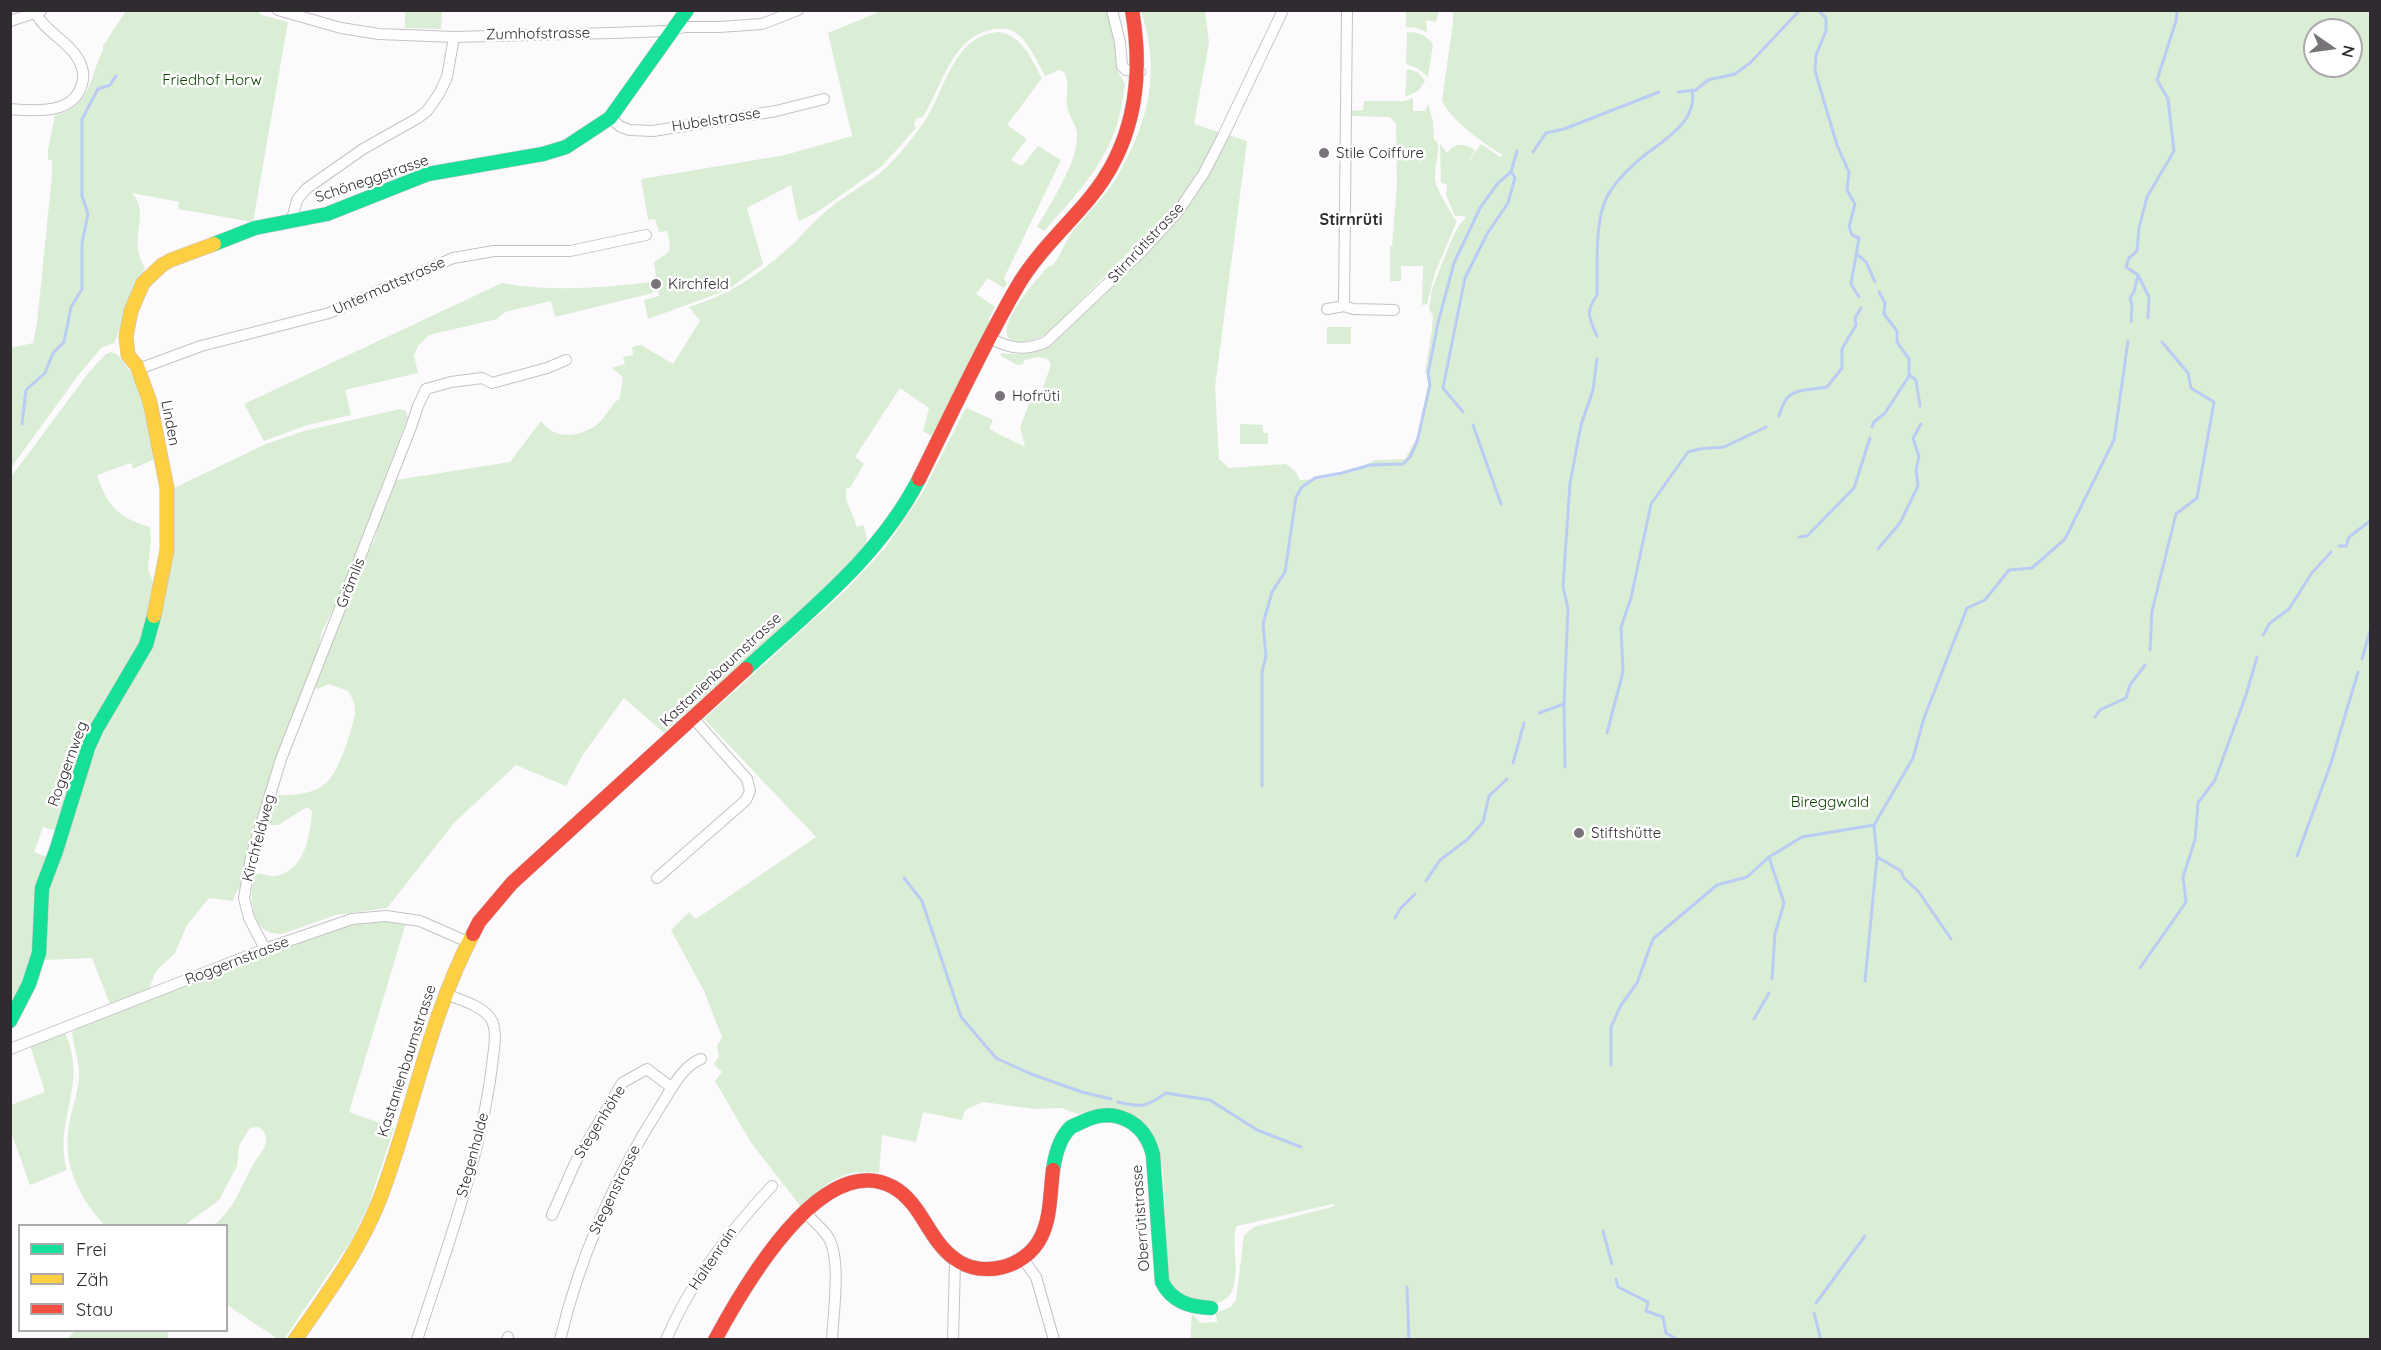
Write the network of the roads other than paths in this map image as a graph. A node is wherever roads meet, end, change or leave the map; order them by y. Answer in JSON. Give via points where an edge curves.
{"nodes":[{"id":1,"x":278,"y":10,"type":"edge"},
{"id":2,"x":687,"y":10,"type":"edge"},
{"id":3,"x":798,"y":10,"type":"edge"},
{"id":4,"x":1112,"y":10,"type":"edge"},
{"id":5,"x":1132,"y":10,"type":"edge"},
{"id":6,"x":1282,"y":10,"type":"edge"},
{"id":7,"x":1347,"y":10,"type":"edge"},
{"id":8,"x":39,"y":12,"type":"edge"},
{"id":9,"x":10,"y":21,"type":"edge"},
{"id":10,"x":675,"y":28,"type":"junction"},
{"id":11,"x":454,"y":36,"type":"junction"},
{"id":12,"x":1140,"y":72,"type":"junction"},
{"id":13,"x":824,"y":99,"type":"dead end"},
{"id":14,"x":10,"y":109,"type":"edge"},
{"id":15,"x":610,"y":118,"type":"junction"},
{"id":16,"x":292,"y":219,"type":"junction"},
{"id":17,"x":646,"y":235,"type":"dead end"},
{"id":18,"x":1344,"y":306,"type":"junction"},
{"id":19,"x":1328,"y":309,"type":"dead end"},
{"id":20,"x":1394,"y":310,"type":"dead end"},
{"id":21,"x":990,"y":339,"type":"junction"},
{"id":22,"x":566,"y":360,"type":"dead end"},
{"id":23,"x":137,"y":366,"type":"junction"},
{"id":24,"x":167,"y":488,"type":"joint"},
{"id":25,"x":693,"y":718,"type":"junction"},
{"id":26,"x":281,"y":759,"type":"joint"},
{"id":27,"x":657,"y":878,"type":"dead end"},
{"id":28,"x":468,"y":942,"type":"junction"},
{"id":29,"x":265,"y":949,"type":"junction"},
{"id":30,"x":446,"y":994,"type":"junction"},
{"id":31,"x":10,"y":1021,"type":"edge"},
{"id":32,"x":10,"y":1049,"type":"edge"},
{"id":33,"x":701,"y":1059,"type":"dead end"},
{"id":34,"x":672,"y":1088,"type":"junction"},
{"id":35,"x":772,"y":1185,"type":"dead end"},
{"id":36,"x":806,"y":1213,"type":"junction"},
{"id":37,"x":552,"y":1215,"type":"dead end"},
{"id":38,"x":1023,"y":1259,"type":"junction"},
{"id":39,"x":955,"y":1261,"type":"junction"},
{"id":40,"x":1210,"y":1308,"type":"dead end"},
{"id":41,"x":295,"y":1340,"type":"edge"},
{"id":42,"x":417,"y":1340,"type":"edge"},
{"id":43,"x":560,"y":1340,"type":"edge"},
{"id":44,"x":666,"y":1340,"type":"edge"},
{"id":45,"x":715,"y":1340,"type":"edge"},
{"id":46,"x":832,"y":1340,"type":"edge"},
{"id":47,"x":953,"y":1340,"type":"edge"},
{"id":48,"x":1054,"y":1340,"type":"edge"}],
"edges":[{"from":1,"to":11,"type":"street","name":"Zumhofstrasse","via":[[379,34]]},
{"from":2,"to":10,"type":"street","name":"Schöneggstrasse"},
{"from":3,"to":10,"type":"street","name":"Zumhofstrasse","via":[[762,24]]},
{"from":4,"to":12,"type":"street","via":[[1122,66]]},
{"from":5,"to":12,"type":"street","name":"Kastanienbaumstrasse"},
{"from":6,"to":21,"type":"street","name":"Stirnrütistrasse","via":[[1204,173],[1177,213],[1046,342],[1020,349]]},
{"from":7,"to":18,"type":"street"},
{"from":8,"to":9,"type":"street"},
{"from":8,"to":14,"type":"street","via":[[42,25],[76,56],[83,81],[78,94],[65,105],[46,110]]},
{"from":10,"to":11,"type":"street","name":"Zumhofstrasse"},
{"from":10,"to":15,"type":"street","name":"Schöneggstrasse"},
{"from":11,"to":16,"type":"street","via":[[447,77],[427,111],[306,189],[297,200]]},
{"from":12,"to":21,"type":"street","name":"Kastanienbaumstrasse","via":[[1134,108],[1113,164],[1100,185],[1028,269]]},
{"from":13,"to":15,"type":"street","name":"Hubelstrasse","via":[[776,111],[653,130],[630,130]]},
{"from":15,"to":16,"type":"street","name":"Schöneggstrasse","via":[[566,147],[428,174],[327,214]]},
{"from":16,"to":23,"type":"street","name":"Schöneggstrasse","via":[[229,237],[171,260],[153,273],[143,284],[128,322],[128,355]]},
{"from":17,"to":23,"type":"street","name":"Untermattstrasse","via":[[570,251],[494,251],[453,258],[329,313]]},
{"from":18,"to":19,"type":"street"},
{"from":18,"to":20,"type":"street"},
{"from":21,"to":25,"type":"street","name":"Kastanienbaumstrasse","via":[[920,479],[882,538],[854,570]]},
{"from":22,"to":26,"type":"street","name":"Grämlis","via":[[492,383],[482,378],[426,389]]},
{"from":23,"to":24,"type":"street","name":"Linden","via":[[150,402]]},
{"from":24,"to":31,"type":"street","name":"Roggernweg","via":[[167,550],[150,633],[88,748],[42,888],[39,953]]},
{"from":25,"to":27,"type":"street","via":[[747,779],[750,791],[746,800]]},
{"from":25,"to":28,"type":"street","name":"Kastanienbaumstrasse","via":[[512,883],[479,922]]},
{"from":26,"to":29,"type":"street","name":"Kirchfeldweg","via":[[251,857],[244,898]]},
{"from":28,"to":29,"type":"street","name":"Roggernstrasse","via":[[420,921],[371,917],[352,919]]},
{"from":28,"to":30,"type":"street","name":"Kastanienbaumstrasse"},
{"from":29,"to":32,"type":"street","name":"Roggernstrasse"},
{"from":30,"to":41,"type":"street","name":"Kastanienbaumstrasse","via":[[374,1212],[344,1270]]},
{"from":30,"to":42,"type":"street","name":"Stegenhalde","via":[[487,1014],[493,1022],[494,1049],[480,1134]]},
{"from":33,"to":34,"type":"street","name":"Stegenstrasse"},
{"from":34,"to":37,"type":"street","name":"Stegenhöhe","via":[[647,1069],[622,1083],[576,1161]]},
{"from":34,"to":43,"type":"street","name":"Stegenstrasse","via":[[606,1205],[581,1266]]},
{"from":35,"to":44,"type":"street","name":"Haltenrain","via":[[719,1248]]},
{"from":36,"to":39,"type":"street","via":[[824,1196],[849,1182],[863,1180],[892,1186],[914,1205],[942,1250]]},
{"from":36,"to":45,"type":"street","via":[[748,1282]]},
{"from":36,"to":46,"type":"street","via":[[828,1237],[833,1250]]},
{"from":38,"to":39,"type":"street","via":[[984,1269]]},
{"from":38,"to":40,"type":"street","name":"Oberrütistrasse","via":[[1044,1231],[1052,1169],[1064,1136],[1089,1118],[1113,1114],[1134,1123],[1153,1154],[1162,1281],[1178,1302]]},
{"from":38,"to":48,"type":"street","via":[[1036,1277]]},
{"from":39,"to":47,"type":"street"}]}
